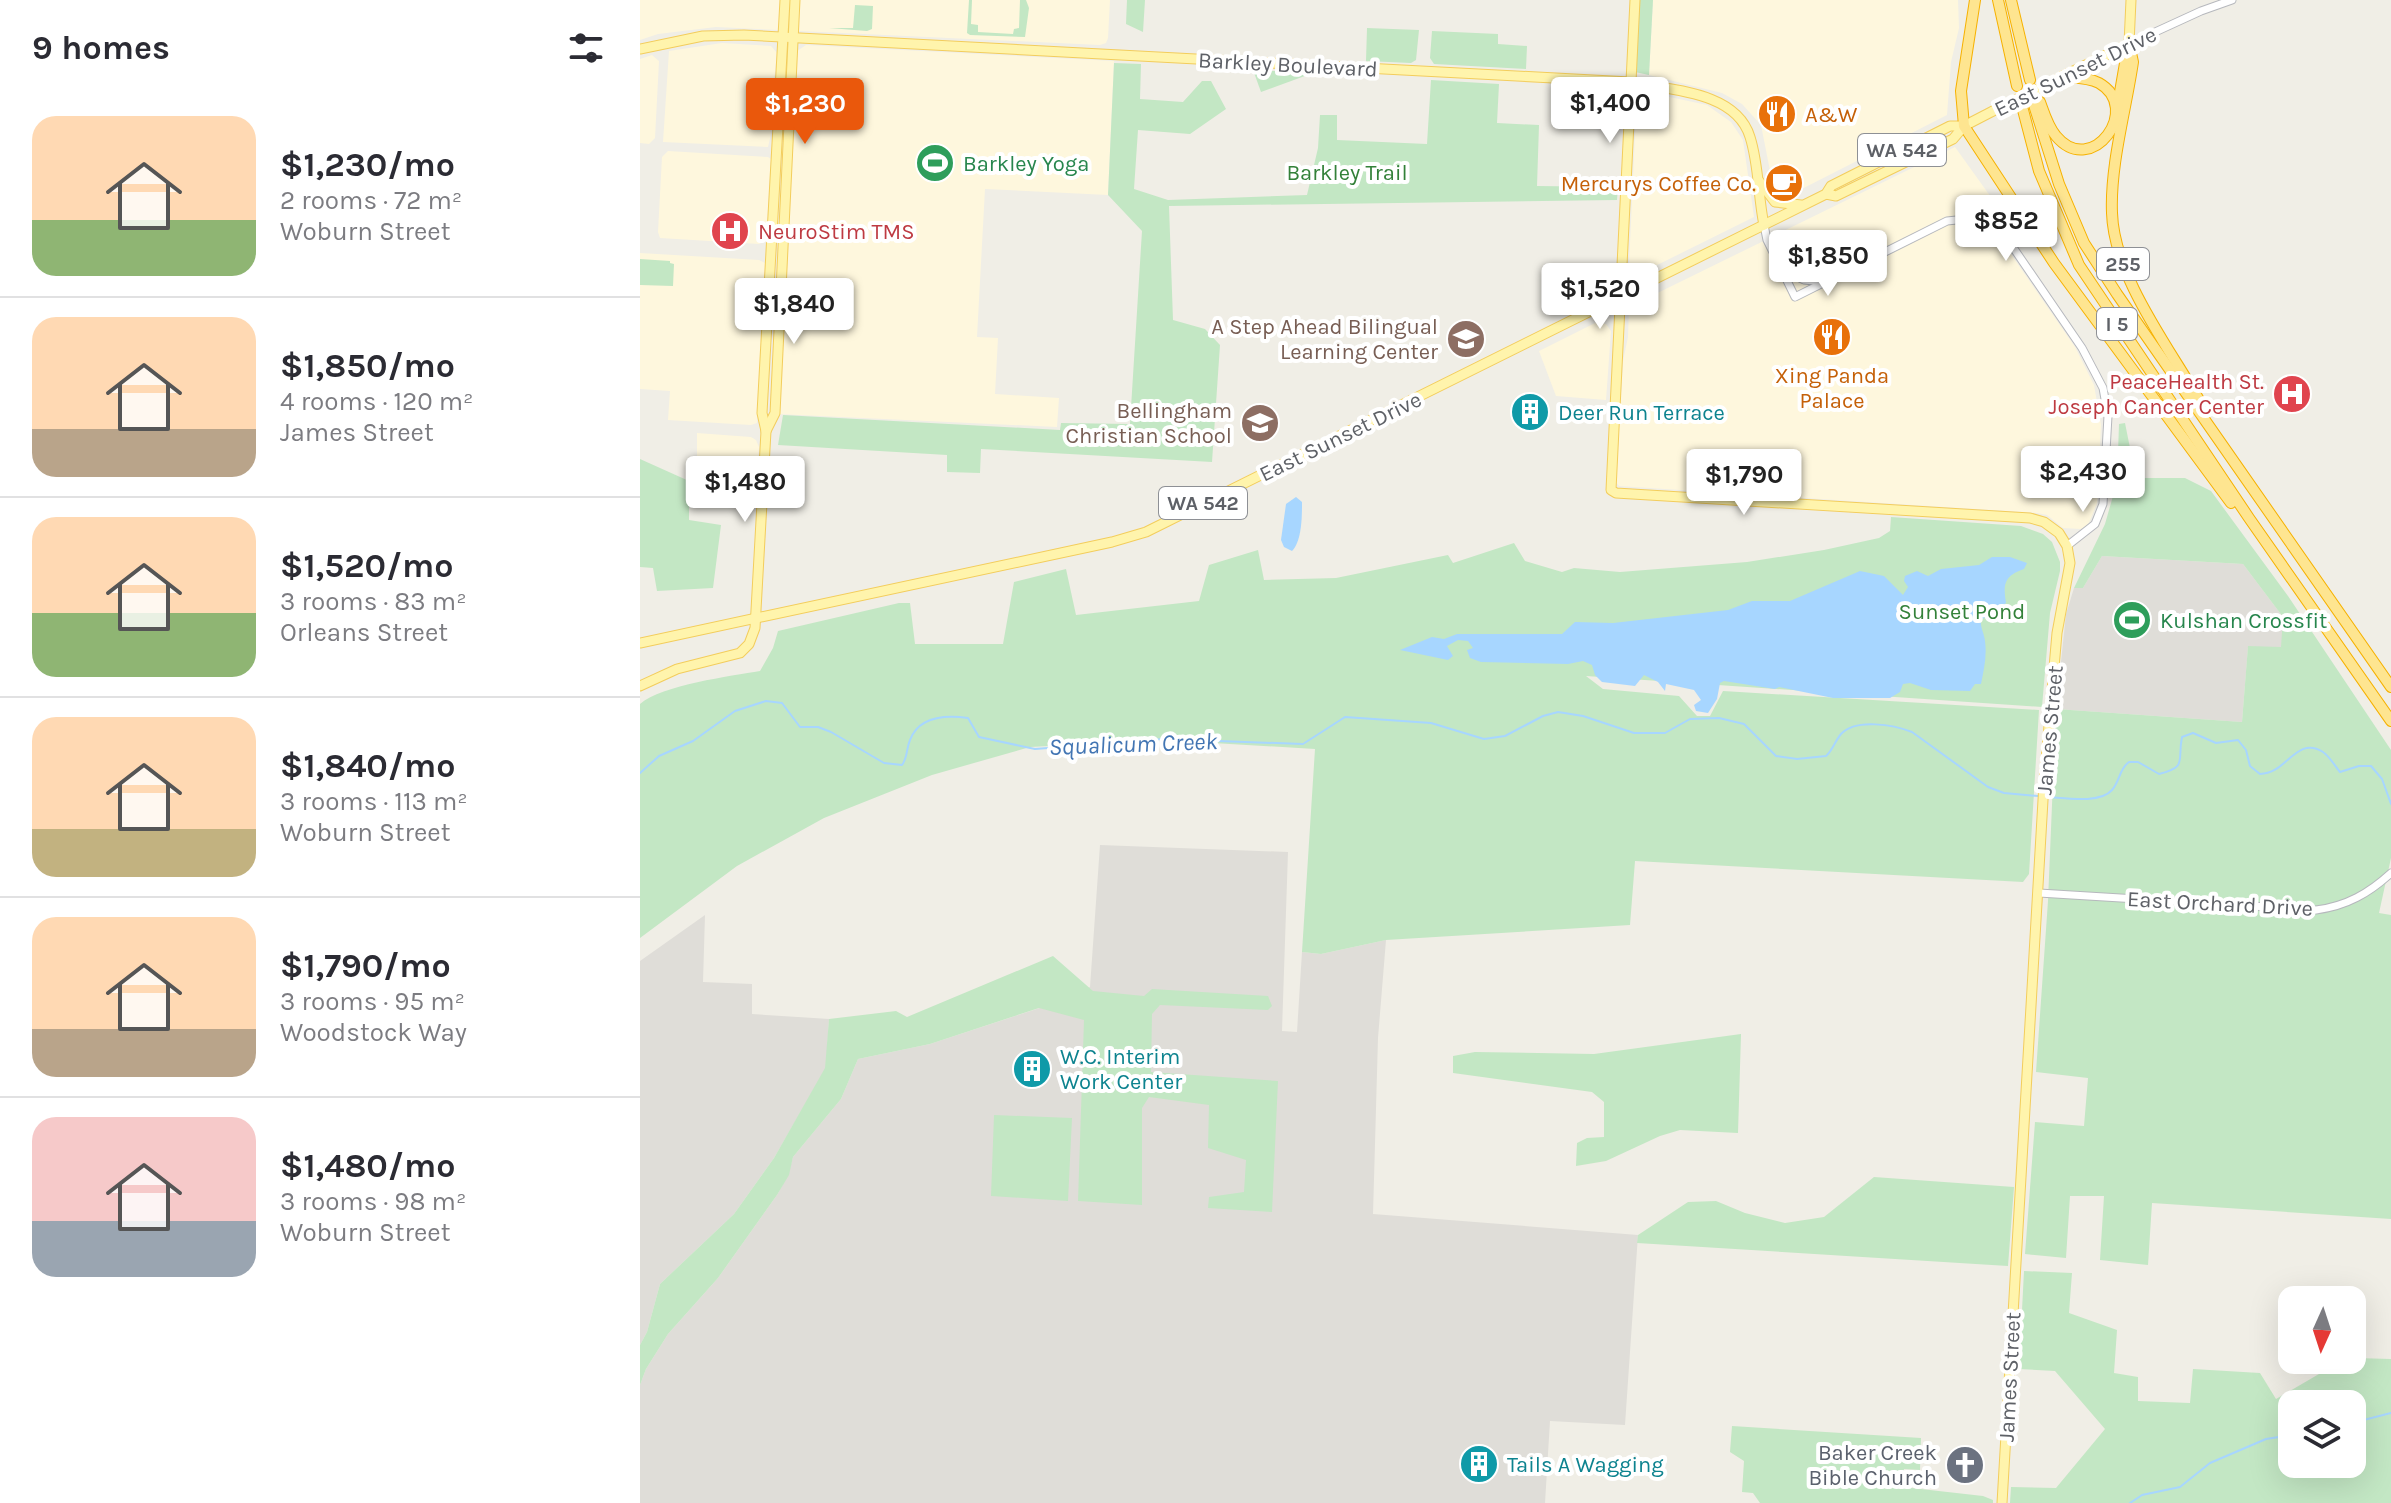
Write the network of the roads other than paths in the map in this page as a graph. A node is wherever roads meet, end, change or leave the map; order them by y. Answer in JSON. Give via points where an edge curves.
{"nodes":[{"id":1,"x":785,"y":0,"type":"edge"},
{"id":2,"x":795,"y":0,"type":"edge"},
{"id":3,"x":1635,"y":0,"type":"edge"},
{"id":4,"x":1975,"y":0,"type":"edge"},
{"id":5,"x":1998,"y":0,"type":"edge"},
{"id":6,"x":2011,"y":0,"type":"edge"},
{"id":7,"x":2131,"y":0,"type":"edge"},
{"id":8,"x":2232,"y":0,"type":"edge"},
{"id":9,"x":788,"y":38,"type":"junction"},
{"id":10,"x":2129,"y":44,"type":"junction"},
{"id":11,"x":640,"y":49,"type":"edge"},
{"id":12,"x":2060,"y":78,"type":"junction"},
{"id":13,"x":2030,"y":80,"type":"dead end"},
{"id":14,"x":1630,"y":82,"type":"junction"},
{"id":15,"x":2017,"y":86,"type":"dead end"},
{"id":16,"x":2023,"y":110,"type":"dead end"},
{"id":17,"x":2116,"y":115,"type":"junction"},
{"id":18,"x":1964,"y":126,"type":"junction"},
{"id":19,"x":1757,"y":177,"type":"junction"},
{"id":20,"x":1804,"y":205,"type":"junction"},
{"id":21,"x":1764,"y":225,"type":"junction"},
{"id":22,"x":1782,"y":270,"type":"junction"},
{"id":23,"x":1827,"y":282,"type":"junction"},
{"id":24,"x":1619,"y":297,"type":"junction"},
{"id":25,"x":2206,"y":420,"type":"junction"},
{"id":26,"x":2249,"y":518,"type":"junction"},
{"id":27,"x":2067,"y":546,"type":"junction"},
{"id":28,"x":756,"y":618,"type":"junction"},
{"id":29,"x":640,"y":643,"type":"edge"},
{"id":30,"x":640,"y":686,"type":"edge"},
{"id":31,"x":2391,"y":687,"type":"edge"},
{"id":32,"x":2391,"y":721,"type":"edge"},
{"id":33,"x":2391,"y":873,"type":"edge"},
{"id":34,"x":2039,"y":893,"type":"junction"},
{"id":35,"x":2002,"y":1503,"type":"edge"}],
"edges":[{"from":1,"to":9,"type":"main road"},
{"from":2,"to":9,"type":"main road"},
{"from":3,"to":14,"type":"main road"},
{"from":4,"to":18,"type":"highway","via":[[1961,91]]},
{"from":5,"to":15,"type":"highway"},
{"from":6,"to":13,"type":"highway"},
{"from":7,"to":10,"type":"main road"},
{"from":8,"to":10,"type":"street","name":"East Sunset Drive"},
{"from":9,"to":11,"type":"main road","name":"Barkley Boulevard","via":[[708,35]]},
{"from":9,"to":14,"type":"main road","name":"Barkley Boulevard"},
{"from":9,"to":28,"type":"main road","via":[[762,413],[766,431]]},
{"from":10,"to":12,"type":"main road","name":"East Sunset Drive"},
{"from":10,"to":17,"type":"highway"},
{"from":10,"to":25,"type":"highway","number":"255","via":[[2133,62],[2113,183],[2115,238],[2131,282],[2203,406]]},
{"from":12,"to":17,"type":"highway","via":[[2100,83],[2112,97]]},
{"from":12,"to":18,"type":"main road","name":"East Sunset Drive","number":"WA 542","bridge":true},
{"from":14,"to":19,"type":"main road","name":"Barkley Boulevard","via":[[1711,99],[1734,113],[1750,135]]},
{"from":14,"to":24,"type":"main road"},
{"from":16,"to":26,"type":"highway","number":"I 5","via":[[2039,171],[2079,265]]},
{"from":17,"to":25,"type":"highway","number":"I 5","via":[[2102,142],[2083,150],[2054,134],[2037,103],[2059,184],[2084,243]]},
{"from":18,"to":20,"type":"main road","name":"East Sunset Drive","number":"WA 542","via":[[1950,126]]},
{"from":18,"to":26,"type":"highway","via":[[2129,367],[2232,505]]},
{"from":19,"to":20,"type":"main road","via":[[1775,202]]},
{"from":19,"to":21,"type":"main road","name":"Barkley Boulevard"},
{"from":20,"to":21,"type":"main road","name":"East Sunset Drive","number":"WA 542"},
{"from":21,"to":22,"type":"street","name":"Barkley Boulevard"},
{"from":21,"to":24,"type":"main road","name":"East Sunset Drive","number":"WA 542"},
{"from":22,"to":23,"type":"street"},
{"from":22,"to":23,"type":"street","name":"Barkley Boulevard","via":[[1795,297]]},
{"from":23,"to":27,"type":"street","via":[[1947,221],[1981,221],[2008,240],[2090,361],[2106,400],[2108,450],[2100,515],[2089,531]]},
{"from":24,"to":27,"type":"main road","via":[[1611,490],[1616,493],[2030,518],[2050,525]]},
{"from":24,"to":28,"type":"main road","name":"East Sunset Drive","number":"WA 542","via":[[1146,532]]},
{"from":25,"to":31,"type":"highway","number":"I 5"},
{"from":26,"to":32,"type":"highway","number":"I 5"},
{"from":27,"to":34,"type":"main road","name":"James Street","via":[[2070,568],[2057,633]]},
{"from":28,"to":29,"type":"main road","name":"East Sunset Drive","number":"WA 542"},
{"from":28,"to":30,"type":"main road","via":[[749,644],[740,653],[677,669]]},
{"from":33,"to":34,"type":"street","name":"East Orchard Drive","via":[[2360,897],[2316,910]]},
{"from":34,"to":35,"type":"main road","name":"James Street"}]}
